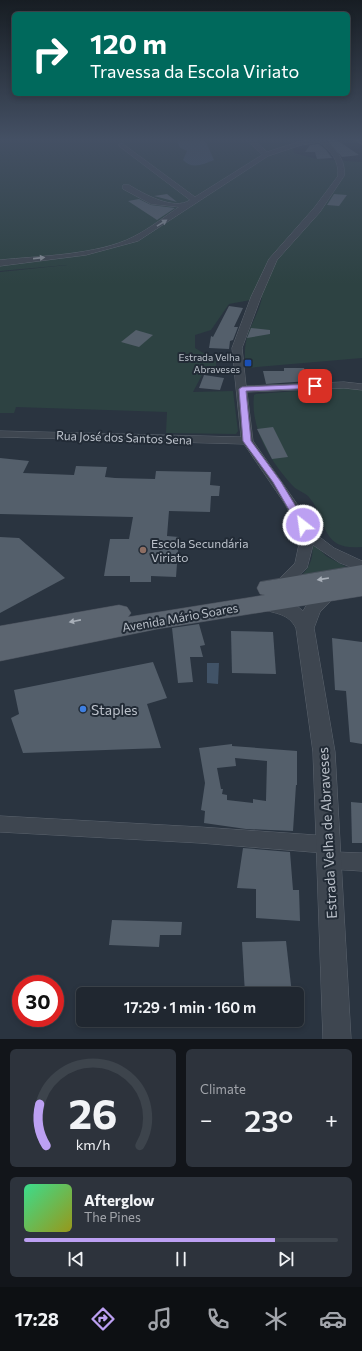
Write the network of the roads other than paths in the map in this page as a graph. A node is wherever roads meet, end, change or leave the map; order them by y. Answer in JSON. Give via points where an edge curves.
{"nodes":[{"id":1,"x":177,"y":186,"type":"edge"},
{"id":2,"x":218,"y":186,"type":"edge"},
{"id":3,"x":334,"y":186,"type":"edge"},
{"id":4,"x":126,"y":187,"type":"dead end"},
{"id":5,"x":196,"y":201,"type":"junction"},
{"id":6,"x":187,"y":206,"type":"junction"},
{"id":7,"x":0,"y":263,"type":"edge"},
{"id":8,"x":362,"y":387,"type":"edge"},
{"id":9,"x":242,"y":389,"type":"junction"},
{"id":10,"x":0,"y":434,"type":"edge"},
{"id":11,"x":247,"y":441,"type":"junction"},
{"id":12,"x":308,"y":535,"type":"junction"},
{"id":13,"x":362,"y":566,"type":"edge"},
{"id":14,"x":362,"y":573,"type":"edge"},
{"id":15,"x":279,"y":586,"type":"junction"},
{"id":16,"x":362,"y":588,"type":"edge"},
{"id":17,"x":330,"y":593,"type":"junction"},
{"id":18,"x":260,"y":604,"type":"junction"},
{"id":19,"x":305,"y":628,"type":"junction"},
{"id":20,"x":0,"y":635,"type":"edge"},
{"id":21,"x":0,"y":652,"type":"edge"},
{"id":22,"x":0,"y":824,"type":"edge"},
{"id":23,"x":329,"y":853,"type":"junction"},
{"id":24,"x":362,"y":862,"type":"edge"},
{"id":25,"x":338,"y":1039,"type":"edge"}],
"edges":[{"from":1,"to":5,"type":"street"},
{"from":2,"to":5,"type":"street"},
{"from":3,"to":9,"type":"street","via":[[317,210],[273,259],[265,274],[237,348]]},
{"from":4,"to":6,"type":"street","via":[[154,202]]},
{"from":5,"to":6,"type":"street"},
{"from":7,"to":6,"type":"street","one_way":true,"via":[[110,249],[135,239]]},
{"from":8,"to":9,"type":"street","via":[[344,385]]},
{"from":9,"to":11,"type":"street"},
{"from":10,"to":11,"type":"street","name":"Rua José dos Santos Sena"},
{"from":11,"to":12,"type":"street","via":[[291,504]]},
{"from":12,"to":13,"type":"street","via":[[340,557]]},
{"from":12,"to":15,"type":"street","via":[[302,565]]},
{"from":14,"to":15,"type":"main road","name":"Avenida Mário Soares","one_way":true},
{"from":15,"to":20,"type":"main road","name":"Avenida Mário Soares","one_way":true},
{"from":16,"to":17,"type":"main road","name":"Avenida Mário Soares"},
{"from":17,"to":18,"type":"main road","name":"Avenida Mário Soares"},
{"from":17,"to":19,"type":"street","via":[[312,609]]},
{"from":18,"to":19,"type":"street","via":[[287,608],[301,618]]},
{"from":18,"to":21,"type":"main road","name":"Avenida Mário Soares","via":[[158,620]]},
{"from":19,"to":23,"type":"street","name":"Estrada Velha de Abraveses","via":[[324,752]]},
{"from":22,"to":23,"type":"street","via":[[200,835]]},
{"from":23,"to":24,"type":"street"},
{"from":23,"to":25,"type":"street","name":"Estrada Velha de Abraveses"}]}
